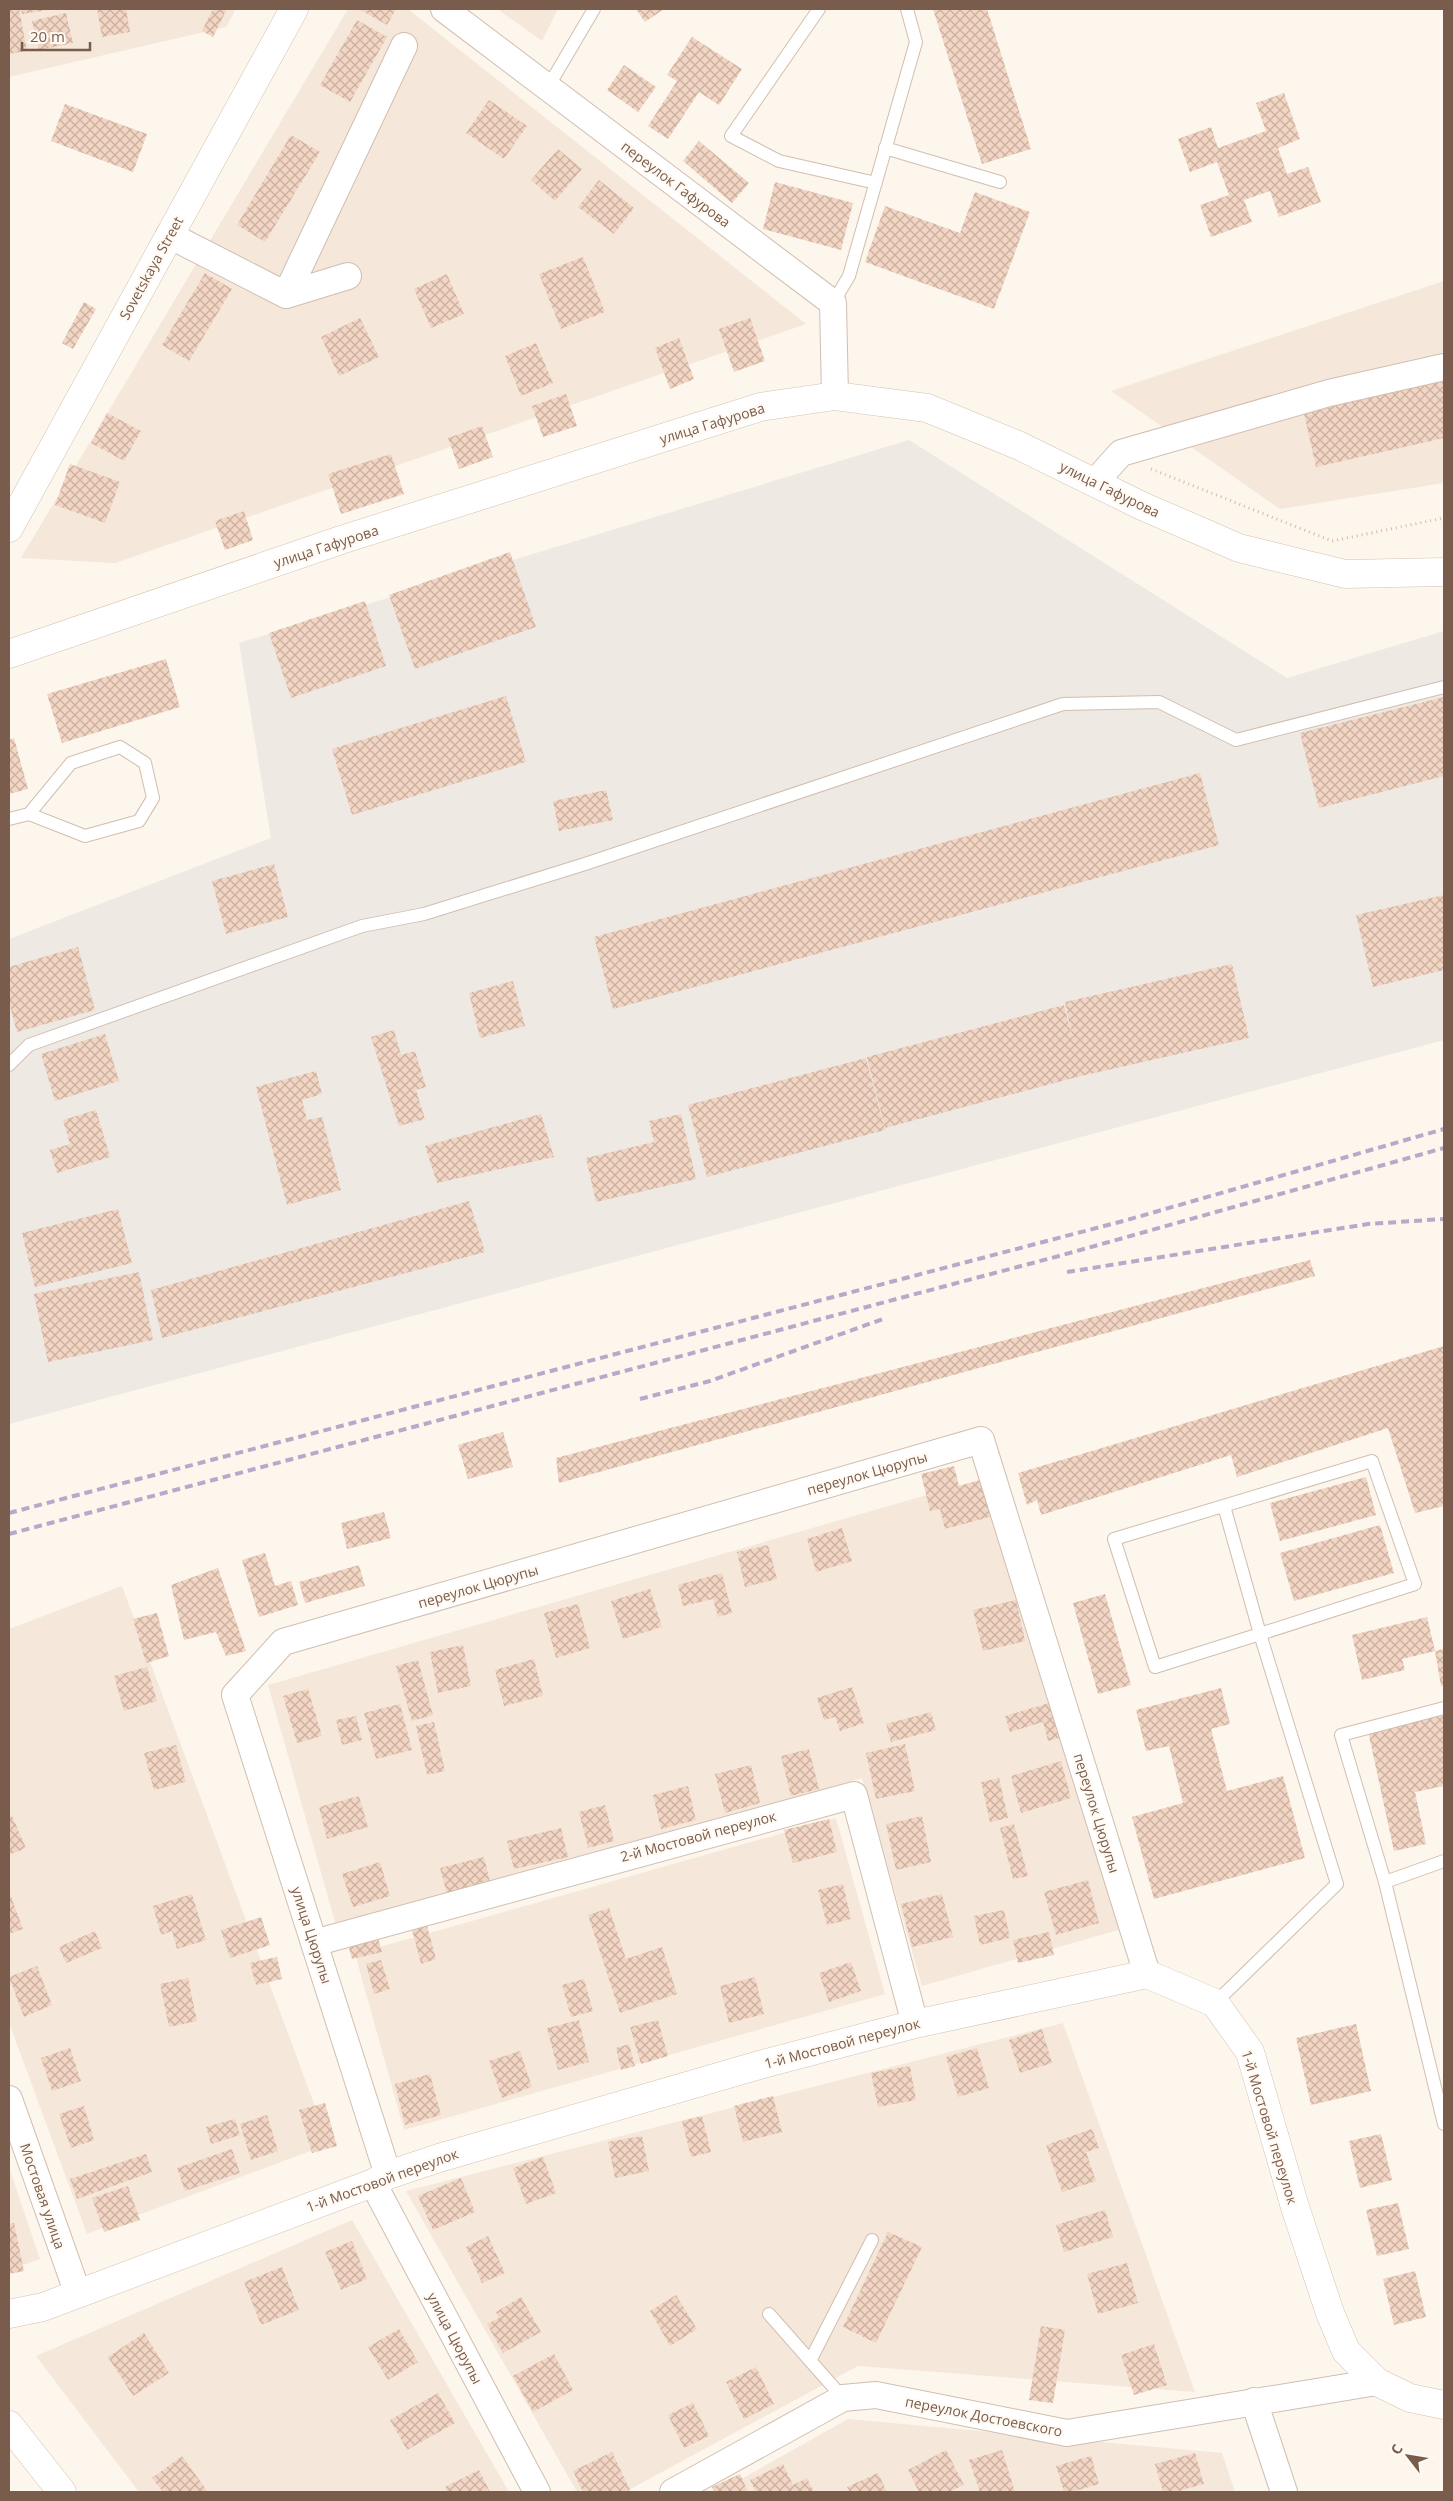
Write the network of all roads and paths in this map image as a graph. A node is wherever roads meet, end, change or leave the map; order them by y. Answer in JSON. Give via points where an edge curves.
{"nodes":[{"id":1,"x":294,"y":9,"type":"edge"},
{"id":2,"x":444,"y":9,"type":"edge"},
{"id":3,"x":594,"y":9,"type":"edge"},
{"id":4,"x":819,"y":9,"type":"edge"},
{"id":5,"x":907,"y":9,"type":"edge"},
{"id":6,"x":404,"y":46,"type":"dead end"},
{"id":7,"x":548,"y":88,"type":"junction"},
{"id":8,"x":885,"y":148,"type":"junction"},
{"id":9,"x":1000,"y":182,"type":"dead end"},
{"id":10,"x":876,"y":183,"type":"junction"},
{"id":11,"x":170,"y":235,"type":"junction"},
{"id":12,"x":348,"y":276,"type":"dead end"},
{"id":13,"x":286,"y":294,"type":"junction"},
{"id":14,"x":833,"y":303,"type":"junction"},
{"id":15,"x":1444,"y":367,"type":"edge"},
{"id":16,"x":835,"y":396,"type":"junction"},
{"id":17,"x":1118,"y":456,"type":"junction"},
{"id":18,"x":1096,"y":482,"type":"junction"},
{"id":19,"x":1444,"y":518,"type":"edge"},
{"id":20,"x":9,"y":528,"type":"edge"},
{"id":21,"x":1444,"y":572,"type":"edge"},
{"id":22,"x":9,"y":654,"type":"edge"},
{"id":23,"x":1444,"y":687,"type":"edge"},
{"id":24,"x":29,"y":814,"type":"junction"},
{"id":25,"x":9,"y":820,"type":"edge"},
{"id":26,"x":9,"y":1065,"type":"edge"},
{"id":27,"x":1224,"y":1506,"type":"junction"},
{"id":28,"x":1260,"y":1634,"type":"junction"},
{"id":29,"x":236,"y":1695,"type":"joint"},
{"id":30,"x":1444,"y":1708,"type":"edge"},
{"id":31,"x":1444,"y":1861,"type":"edge"},
{"id":32,"x":1385,"y":1882,"type":"junction"},
{"id":33,"x":314,"y":1943,"type":"junction"},
{"id":34,"x":1147,"y":1974,"type":"junction"},
{"id":35,"x":1215,"y":2003,"type":"junction"},
{"id":36,"x":915,"y":2024,"type":"junction"},
{"id":37,"x":9,"y":2098,"type":"edge"},
{"id":38,"x":1444,"y":2124,"type":"edge"},
{"id":39,"x":381,"y":2179,"type":"junction"},
{"id":40,"x":872,"y":2240,"type":"dead end"},
{"id":41,"x":78,"y":2294,"type":"junction"},
{"id":42,"x":9,"y":2314,"type":"edge"},
{"id":43,"x":769,"y":2314,"type":"dead end"},
{"id":44,"x":810,"y":2361,"type":"junction"},
{"id":45,"x":1376,"y":2382,"type":"junction"},
{"id":46,"x":842,"y":2398,"type":"junction"},
{"id":47,"x":1254,"y":2401,"type":"junction"},
{"id":48,"x":1444,"y":2405,"type":"edge"},
{"id":49,"x":14,"y":2439,"type":"edge"},
{"id":50,"x":62,"y":2492,"type":"edge"},
{"id":51,"x":537,"y":2492,"type":"edge"},
{"id":52,"x":673,"y":2492,"type":"edge"},
{"id":53,"x":1284,"y":2492,"type":"edge"}],
"edges":[{"from":1,"to":11,"type":"street","name":"Sovetskaya Street"},
{"from":2,"to":7,"type":"street","name":"переулок Гафурова"},
{"from":3,"to":7,"type":"lane"},
{"from":4,"to":10,"type":"lane","via":[[731,136],[779,161]]},
{"from":5,"to":8,"type":"lane","via":[[916,42]]},
{"from":6,"to":13,"type":"street"},
{"from":7,"to":14,"type":"street","name":"переулок Гафурова"},
{"from":8,"to":9,"type":"lane"},
{"from":8,"to":10,"type":"lane"},
{"from":10,"to":14,"type":"lane","via":[[849,276]]},
{"from":11,"to":13,"type":"street"},
{"from":11,"to":20,"type":"street","name":"Sovetskaya Street"},
{"from":12,"to":13,"type":"street"},
{"from":14,"to":16,"type":"street"},
{"from":15,"to":17,"type":"street","via":[[1330,393]]},
{"from":16,"to":18,"type":"street","name":"улица Гафурова","via":[[927,408]]},
{"from":16,"to":22,"type":"street","name":"улица Гафурова","via":[[750,410],[342,540]]},
{"from":17,"to":18,"type":"street"},
{"from":17,"to":19,"type":"path","via":[[1332,541]]},
{"from":18,"to":21,"type":"street","name":"улица Гафурова","via":[[1142,506],[1239,548],[1346,574]]},
{"from":23,"to":26,"type":"lane","via":[[1236,740],[1159,702],[1063,704],[585,864],[424,914],[362,926],[29,1045]]},
{"from":24,"to":24,"type":"lane","via":[[85,836],[139,821],[153,798],[145,763],[120,747],[70,763]]},
{"from":24,"to":25,"type":"lane"},
{"from":27,"to":28,"type":"lane"},
{"from":27,"to":28,"type":"lane","via":[[1114,1539],[1155,1667]]},
{"from":27,"to":28,"type":"lane","via":[[1372,1461],[1415,1584]]},
{"from":28,"to":35,"type":"lane","via":[[1337,1884]]},
{"from":29,"to":33,"type":"street","name":"улица Цюрупы"},
{"from":29,"to":34,"type":"street","name":"переулок Цюрупы","via":[[283,1642],[981,1440]]},
{"from":30,"to":32,"type":"lane","via":[[1341,1735]]},
{"from":31,"to":32,"type":"lane"},
{"from":32,"to":38,"type":"lane"},
{"from":33,"to":36,"type":"street","name":"2-й Мостовой переулок","via":[[854,1795]]},
{"from":33,"to":39,"type":"street","name":"улица Цюрупы"},
{"from":34,"to":35,"type":"street"},
{"from":34,"to":36,"type":"street","name":"1-й Мостовой переулок"},
{"from":35,"to":45,"type":"street","name":"1-й Мостовой переулок","via":[[1250,2052],[1295,2207],[1346,2351]]},
{"from":36,"to":39,"type":"street","name":"1-й Мостовой переулок","via":[[763,2064],[439,2158]]},
{"from":37,"to":41,"type":"street","name":"Мостовая улица"},
{"from":39,"to":41,"type":"street","name":"1-й Мостовой переулок"},
{"from":39,"to":51,"type":"street","name":"улица Цюрупы"},
{"from":40,"to":44,"type":"lane"},
{"from":41,"to":42,"type":"street","name":"1-й Мостовой переулок","via":[[43,2307]]},
{"from":43,"to":44,"type":"lane"},
{"from":44,"to":46,"type":"lane"},
{"from":45,"to":47,"type":"street","name":"переулок Достоевского"},
{"from":45,"to":48,"type":"street","name":"1-й Мостовой переулок","via":[[1410,2398]]},
{"from":46,"to":47,"type":"street","name":"переулок Достоевского","via":[[876,2395],[1067,2433]]},
{"from":46,"to":52,"type":"street","name":"переулок Достоевского"},
{"from":47,"to":53,"type":"street"},
{"from":49,"to":50,"type":"street"}]}
